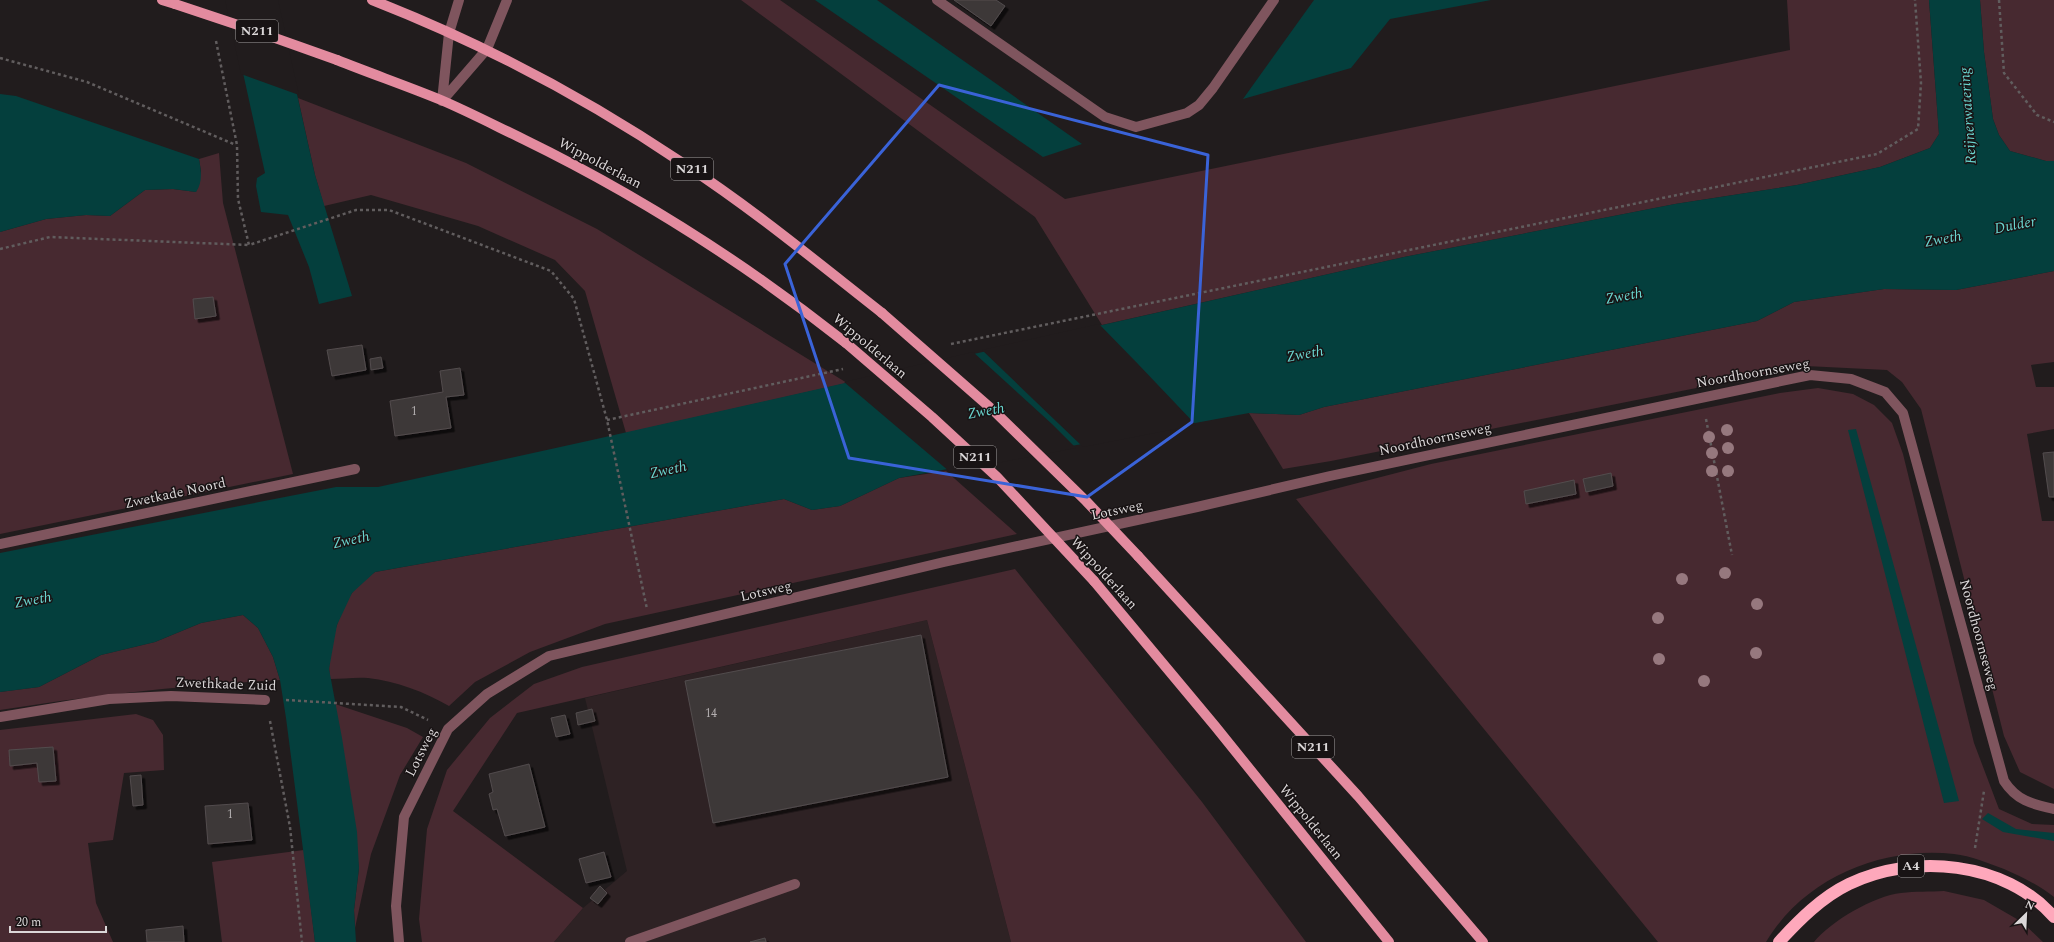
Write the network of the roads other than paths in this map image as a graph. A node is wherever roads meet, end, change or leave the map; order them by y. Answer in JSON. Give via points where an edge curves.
{"nodes":[{"id":1,"x":162,"y":0,"type":"edge"},
{"id":2,"x":372,"y":0,"type":"edge"},
{"id":3,"x":459,"y":0,"type":"edge"},
{"id":4,"x":507,"y":0,"type":"edge"},
{"id":5,"x":937,"y":0,"type":"edge"},
{"id":6,"x":1274,"y":0,"type":"edge"},
{"id":7,"x":449,"y":33,"type":"junction"},
{"id":8,"x":487,"y":49,"type":"junction"},
{"id":9,"x":442,"y":101,"type":"junction"},
{"id":10,"x":355,"y":469,"type":"dead end"},
{"id":11,"x":1330,"y":476,"type":"joint"},
{"id":12,"x":0,"y":544,"type":"edge"},
{"id":13,"x":265,"y":700,"type":"road end"},
{"id":14,"x":0,"y":717,"type":"edge"},
{"id":15,"x":2054,"y":809,"type":"edge"},
{"id":16,"x":795,"y":884,"type":"dead end"},
{"id":17,"x":2054,"y":917,"type":"edge"},
{"id":18,"x":399,"y":942,"type":"edge"},
{"id":19,"x":630,"y":942,"type":"edge"},
{"id":20,"x":1389,"y":942,"type":"edge"},
{"id":21,"x":1483,"y":942,"type":"edge"},
{"id":22,"x":1780,"y":942,"type":"edge"}],
"edges":[{"from":1,"to":9,"type":"main road","name":"Wippolderlaan","number":"N211","bridge":true,"via":[[337,60]]},
{"from":2,"to":7,"type":"main road","number":"N211"},
{"from":3,"to":7,"type":"street"},
{"from":4,"to":8,"type":"street"},
{"from":5,"to":6,"type":"street","via":[[1105,117],[1136,128],[1187,113],[1199,105]]},
{"from":7,"to":8,"type":"main road","number":"N211"},
{"from":7,"to":9,"type":"street"},
{"from":8,"to":9,"type":"street"},
{"from":8,"to":21,"type":"main road","number":"N211","bridge":true,"via":[[584,101],[685,164],[772,226],[882,313],[994,411],[1138,556],[1352,790]]},
{"from":9,"to":20,"type":"main road","name":"Wippolderlaan","number":"N211","bridge":true,"via":[[563,158],[647,205],[738,262],[803,308],[932,417],[997,478],[1094,580]]},
{"from":10,"to":12,"type":"street","name":"Zwetkade Noord"},
{"from":11,"to":15,"type":"street","name":"Noordhoornseweg","via":[[1810,375],[1851,379],[1884,392],[1904,413],[2004,781],[2011,791],[2031,804]]},
{"from":11,"to":18,"type":"street","name":"Lotsweg","via":[[944,562],[550,656],[487,694],[448,729],[404,817],[396,906]]},
{"from":13,"to":14,"type":"street","name":"Zwethkade Zuid","via":[[171,696],[108,699]]},
{"from":16,"to":19,"type":"street"},
{"from":17,"to":22,"type":"highway","number":"A4","via":[[2027,893],[1999,880],[1955,868],[1931,865],[1905,867],[1874,874],[1848,884],[1808,912]]}]}
